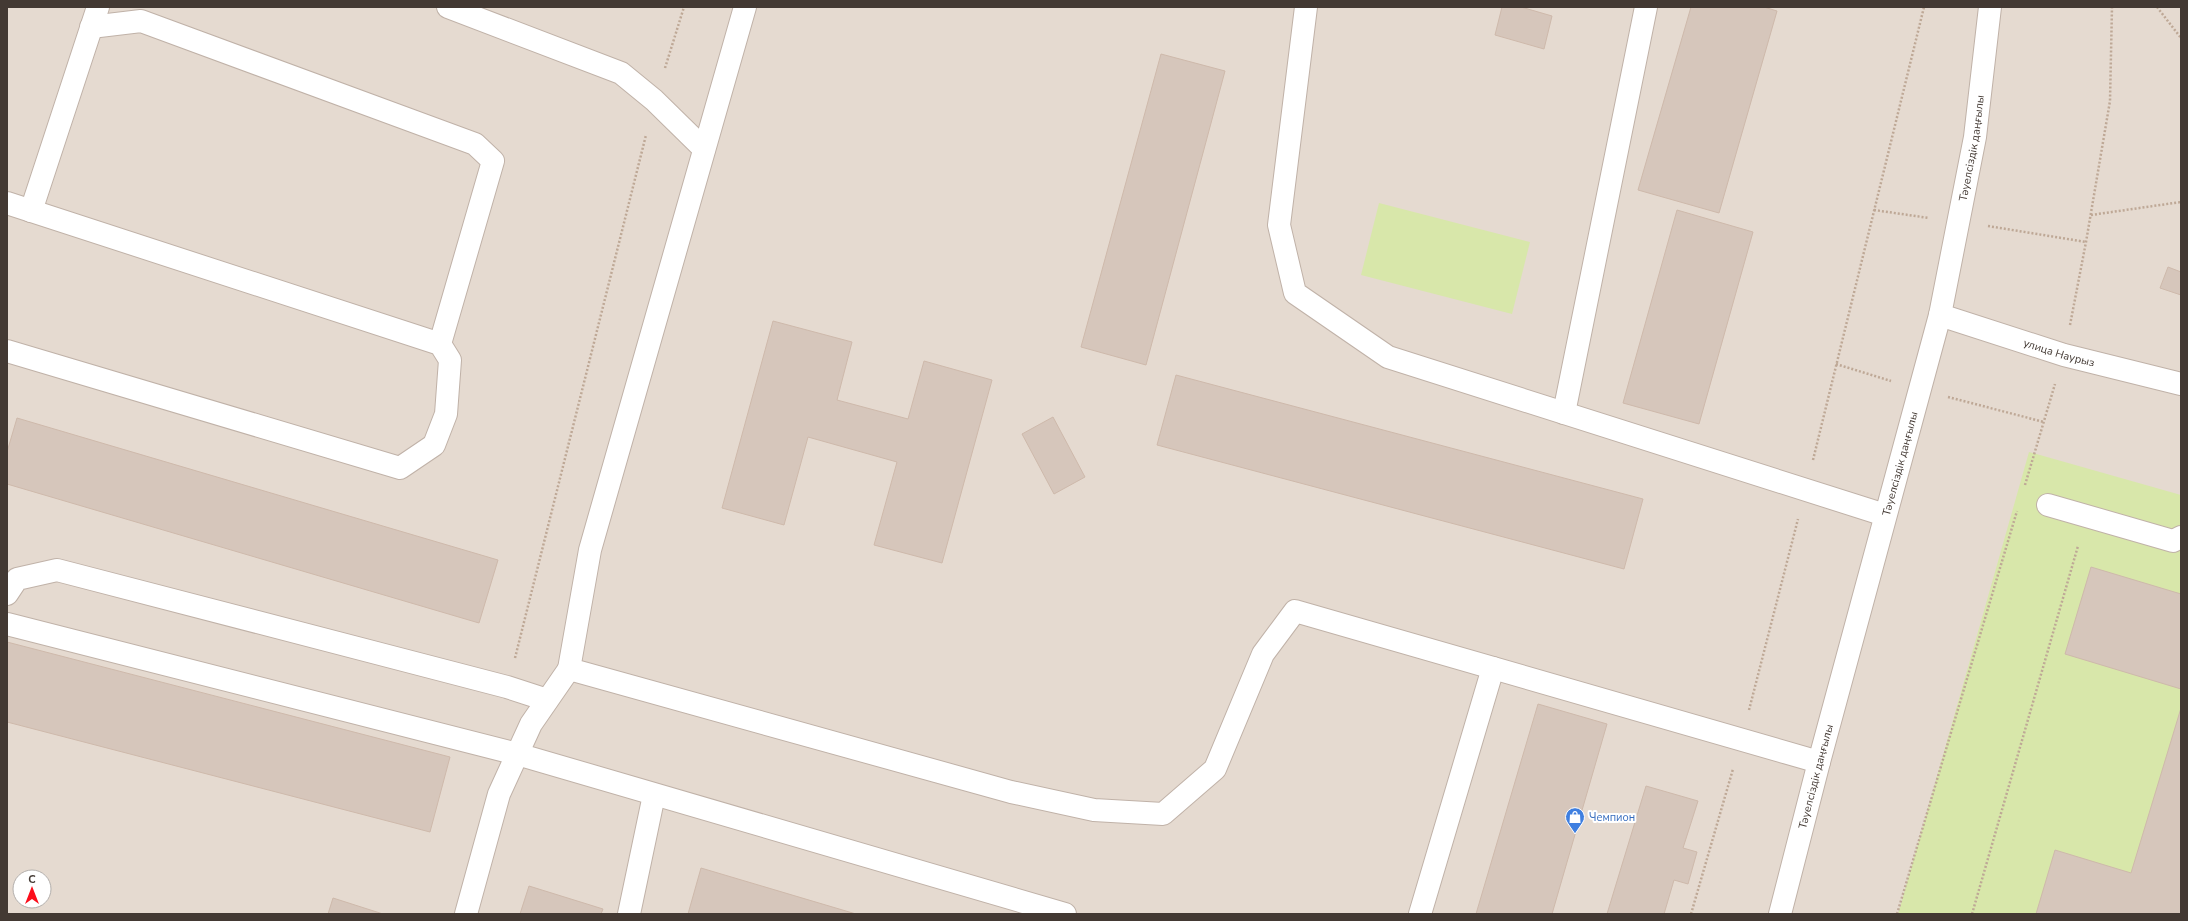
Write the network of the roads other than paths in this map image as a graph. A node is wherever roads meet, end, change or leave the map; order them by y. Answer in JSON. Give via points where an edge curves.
{"nodes":[{"id":1,"x":448,"y":7,"type":"edge"},
{"id":2,"x":745,"y":7,"type":"edge"},
{"id":3,"x":1306,"y":7,"type":"edge"},
{"id":4,"x":1646,"y":7,"type":"edge"},
{"id":5,"x":1990,"y":7,"type":"edge"},
{"id":6,"x":94,"y":17,"type":"edge"},
{"id":7,"x":704,"y":149,"type":"junction"},
{"id":8,"x":7,"y":203,"type":"edge"},
{"id":9,"x":31,"y":211,"type":"junction"},
{"id":10,"x":1940,"y":315,"type":"junction"},
{"id":11,"x":440,"y":344,"type":"junction"},
{"id":12,"x":7,"y":351,"type":"edge"},
{"id":13,"x":2181,"y":384,"type":"edge"},
{"id":14,"x":1564,"y":413,"type":"junction"},
{"id":15,"x":2048,"y":505,"type":"dead end"},
{"id":16,"x":1886,"y":515,"type":"junction"},
{"id":17,"x":2181,"y":537,"type":"edge"},
{"id":18,"x":7,"y":594,"type":"edge"},
{"id":19,"x":7,"y":624,"type":"edge"},
{"id":20,"x":1493,"y":668,"type":"junction"},
{"id":21,"x":569,"y":669,"type":"junction"},
{"id":22,"x":547,"y":700,"type":"junction"},
{"id":23,"x":517,"y":754,"type":"junction"},
{"id":24,"x":1819,"y":762,"type":"junction"},
{"id":25,"x":654,"y":795,"type":"junction"},
{"id":26,"x":466,"y":914,"type":"edge"},
{"id":27,"x":628,"y":914,"type":"edge"},
{"id":28,"x":1065,"y":914,"type":"edge"},
{"id":29,"x":1420,"y":914,"type":"edge"},
{"id":30,"x":1780,"y":914,"type":"edge"}],
"edges":[{"from":1,"to":7,"type":"street","via":[[621,73],[654,100]]},
{"from":2,"to":7,"type":"street"},
{"from":3,"to":14,"type":"street","via":[[1279,226],[1295,293],[1388,357]]},
{"from":4,"to":14,"type":"street"},
{"from":5,"to":10,"type":"street","name":"Тәуелсіздік даңғылы","via":[[1975,137]]},
{"from":6,"to":9,"type":"street"},
{"from":6,"to":11,"type":"street","via":[[141,21],[476,144],[493,161]]},
{"from":7,"to":21,"type":"street","via":[[590,550]]},
{"from":8,"to":9,"type":"street"},
{"from":9,"to":11,"type":"street"},
{"from":10,"to":13,"type":"street","name":"улица Наурыз","via":[[2064,355]]},
{"from":10,"to":16,"type":"street","name":"Тәуелсіздік даңғылы"},
{"from":11,"to":12,"type":"street","via":[[450,360],[446,414],[434,445],[400,468]]},
{"from":14,"to":16,"type":"street"},
{"from":15,"to":17,"type":"street","via":[[2173,541]]},
{"from":16,"to":24,"type":"street","name":"Тәуелсіздік даңғылы"},
{"from":18,"to":22,"type":"street","via":[[17,579],[56,570],[507,687]]},
{"from":19,"to":23,"type":"street"},
{"from":20,"to":21,"type":"street","via":[[1295,611],[1263,654],[1215,769],[1163,814],[1094,810],[1011,792]]},
{"from":20,"to":24,"type":"street"},
{"from":20,"to":29,"type":"street"},
{"from":21,"to":22,"type":"street"},
{"from":22,"to":23,"type":"street","via":[[531,724]]},
{"from":23,"to":25,"type":"street"},
{"from":23,"to":26,"type":"street","via":[[499,794]]},
{"from":24,"to":30,"type":"street","name":"Тәуелсіздік даңғылы"},
{"from":25,"to":27,"type":"street"},
{"from":25,"to":28,"type":"street"}]}
